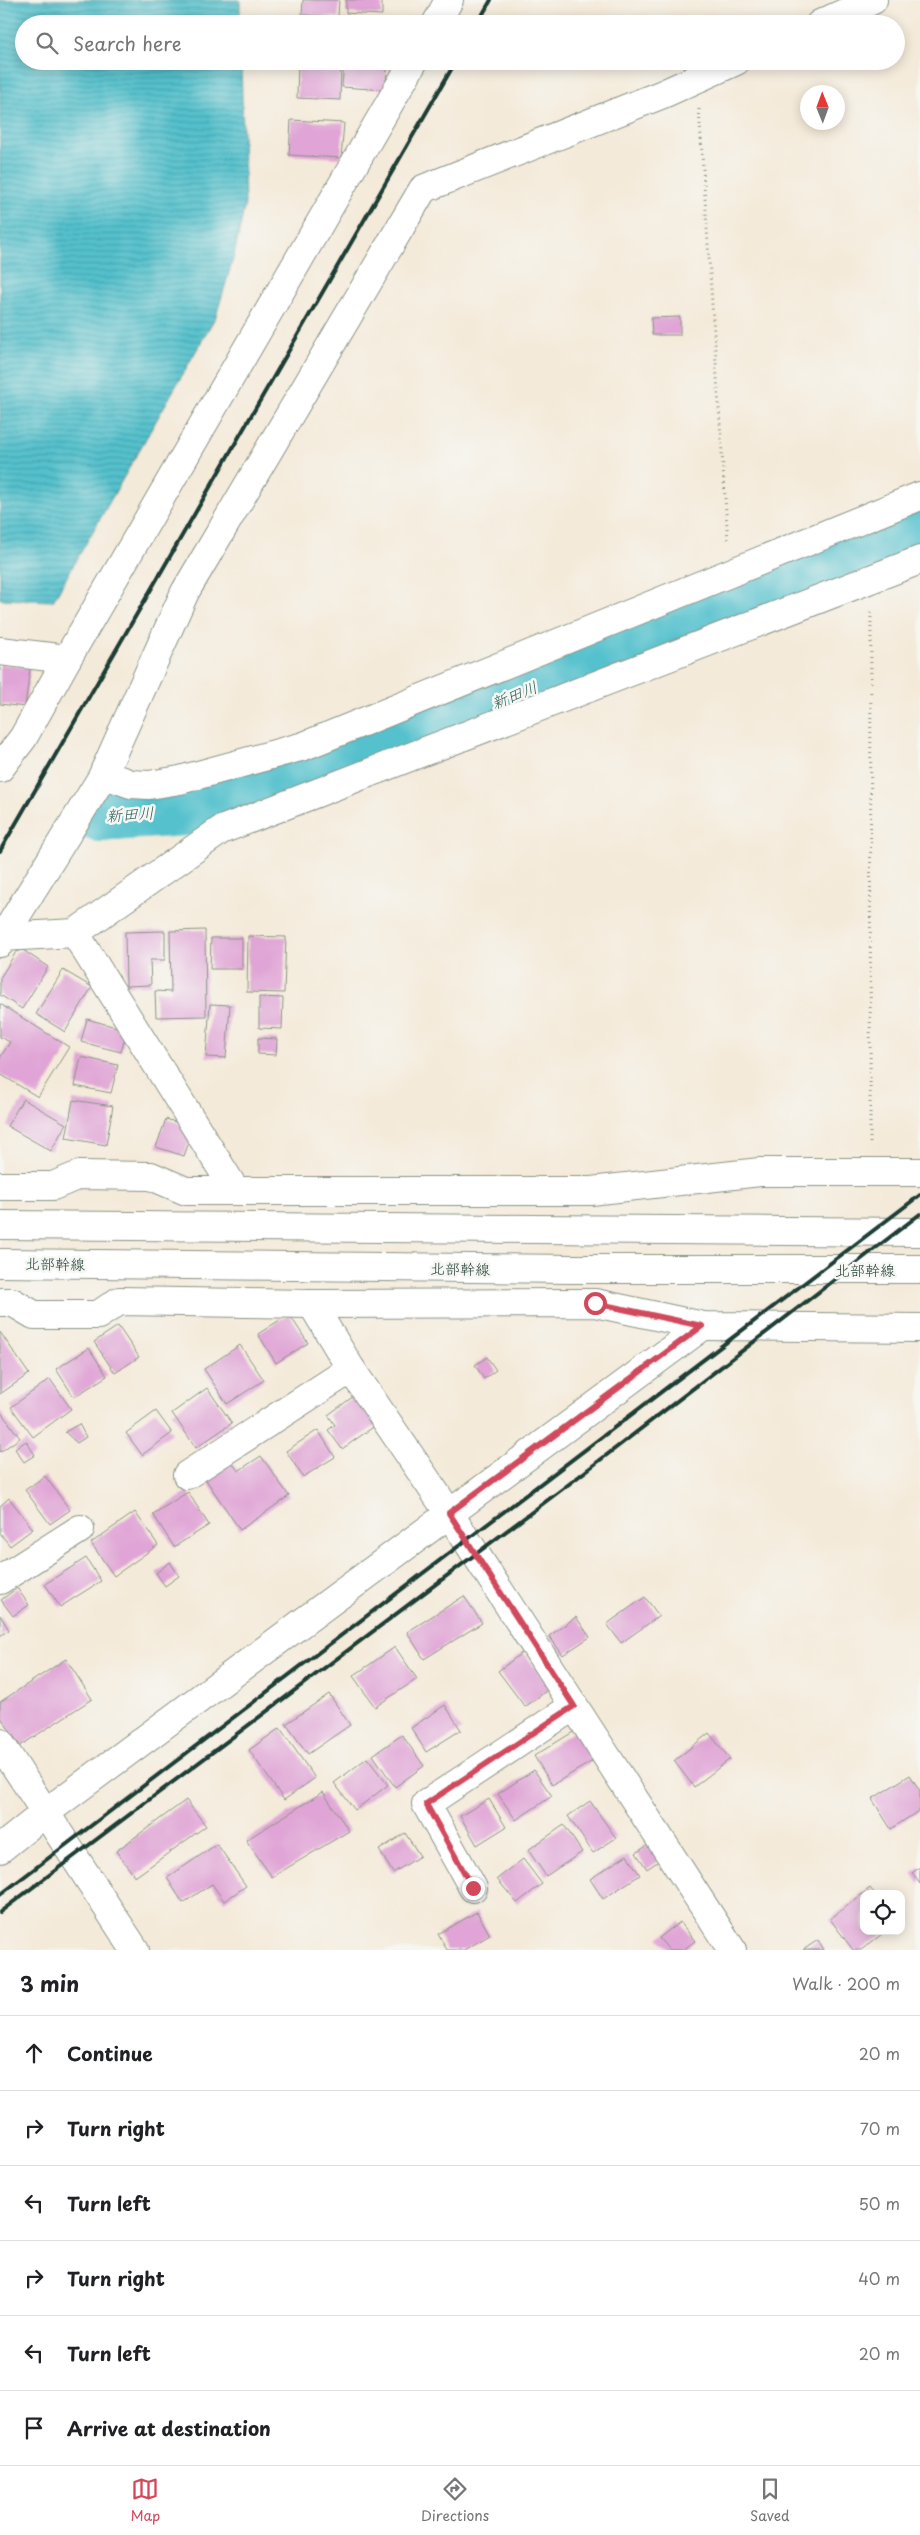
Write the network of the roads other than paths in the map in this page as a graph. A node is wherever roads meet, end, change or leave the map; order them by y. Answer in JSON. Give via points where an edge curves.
{"nodes":[{"id":1,"x":450,"y":0,"type":"edge"},
{"id":2,"x":873,"y":0,"type":"edge"},
{"id":3,"x":441,"y":15,"type":"edge"},
{"id":4,"x":840,"y":15,"type":"edge"},
{"id":5,"x":409,"y":70,"type":"edge"},
{"id":6,"x":716,"y":70,"type":"edge"},
{"id":7,"x":920,"y":496,"type":"edge"},
{"id":8,"x":920,"y":560,"type":"edge"},
{"id":9,"x":0,"y":650,"type":"edge"},
{"id":10,"x":67,"y":659,"type":"junction"},
{"id":11,"x":0,"y":768,"type":"edge"},
{"id":12,"x":103,"y":775,"type":"junction"},
{"id":13,"x":75,"y":933,"type":"junction"},
{"id":14,"x":2,"y":940,"type":"edge"},
{"id":15,"x":917,"y":1169,"type":"edge"},
{"id":16,"x":0,"y":1186,"type":"edge"},
{"id":17,"x":235,"y":1190,"type":"junction"},
{"id":18,"x":0,"y":1225,"type":"edge"},
{"id":19,"x":920,"y":1232,"type":"edge"},
{"id":20,"x":0,"y":1262,"type":"edge"},
{"id":21,"x":920,"y":1269,"type":"edge"},
{"id":22,"x":312,"y":1304,"type":"junction"},
{"id":23,"x":4,"y":1305,"type":"edge"},
{"id":24,"x":702,"y":1326,"type":"junction"},
{"id":25,"x":920,"y":1328,"type":"edge"},
{"id":26,"x":351,"y":1369,"type":"junction"},
{"id":27,"x":187,"y":1475,"type":"dead end"},
{"id":28,"x":449,"y":1513,"type":"junction"},
{"id":29,"x":80,"y":1529,"type":"dead end"},
{"id":30,"x":0,"y":1580,"type":"edge"},
{"id":31,"x":574,"y":1706,"type":"junction"},
{"id":32,"x":0,"y":1743,"type":"edge"},
{"id":33,"x":45,"y":1813,"type":"junction"},
{"id":34,"x":0,"y":1849,"type":"edge"},
{"id":35,"x":473,"y":1888,"type":"dead end"},
{"id":36,"x":135,"y":1950,"type":"edge"},
{"id":37,"x":732,"y":1950,"type":"edge"}],
"edges":[{"from":1,"to":3,"type":"street"},
{"from":2,"to":4,"type":"street"},
{"from":5,"to":10,"type":"street"},
{"from":6,"to":12,"type":"street","via":[[423,189],[185,592]]},
{"from":7,"to":12,"type":"street","via":[[304,746],[180,780],[149,785],[131,784]]},
{"from":8,"to":13,"type":"street","via":[[221,830]]},
{"from":9,"to":10,"type":"street"},
{"from":10,"to":11,"type":"street","via":[[24,738]]},
{"from":12,"to":14,"type":"street"},
{"from":13,"to":14,"type":"street"},
{"from":13,"to":17,"type":"street"},
{"from":15,"to":17,"type":"street","via":[[760,1172],[591,1191]]},
{"from":16,"to":17,"type":"street","via":[[52,1186],[79,1175],[151,1176],[186,1191]]},
{"from":18,"to":19,"type":"street"},
{"from":20,"to":21,"type":"street","name":"北部幹線","via":[[573,1269]]},
{"from":22,"to":23,"type":"street","via":[[119,1301],[98,1315],[34,1315]]},
{"from":22,"to":24,"type":"street","via":[[595,1303]]},
{"from":22,"to":26,"type":"street"},
{"from":24,"to":25,"type":"street"},
{"from":24,"to":28,"type":"street"},
{"from":26,"to":27,"type":"street"},
{"from":26,"to":28,"type":"street"},
{"from":28,"to":31,"type":"street"},
{"from":28,"to":33,"type":"street"},
{"from":29,"to":30,"type":"street"},
{"from":31,"to":35,"type":"street","via":[[426,1804]]},
{"from":31,"to":37,"type":"street"},
{"from":32,"to":33,"type":"street"},
{"from":33,"to":34,"type":"street"},
{"from":33,"to":36,"type":"street"}]}
